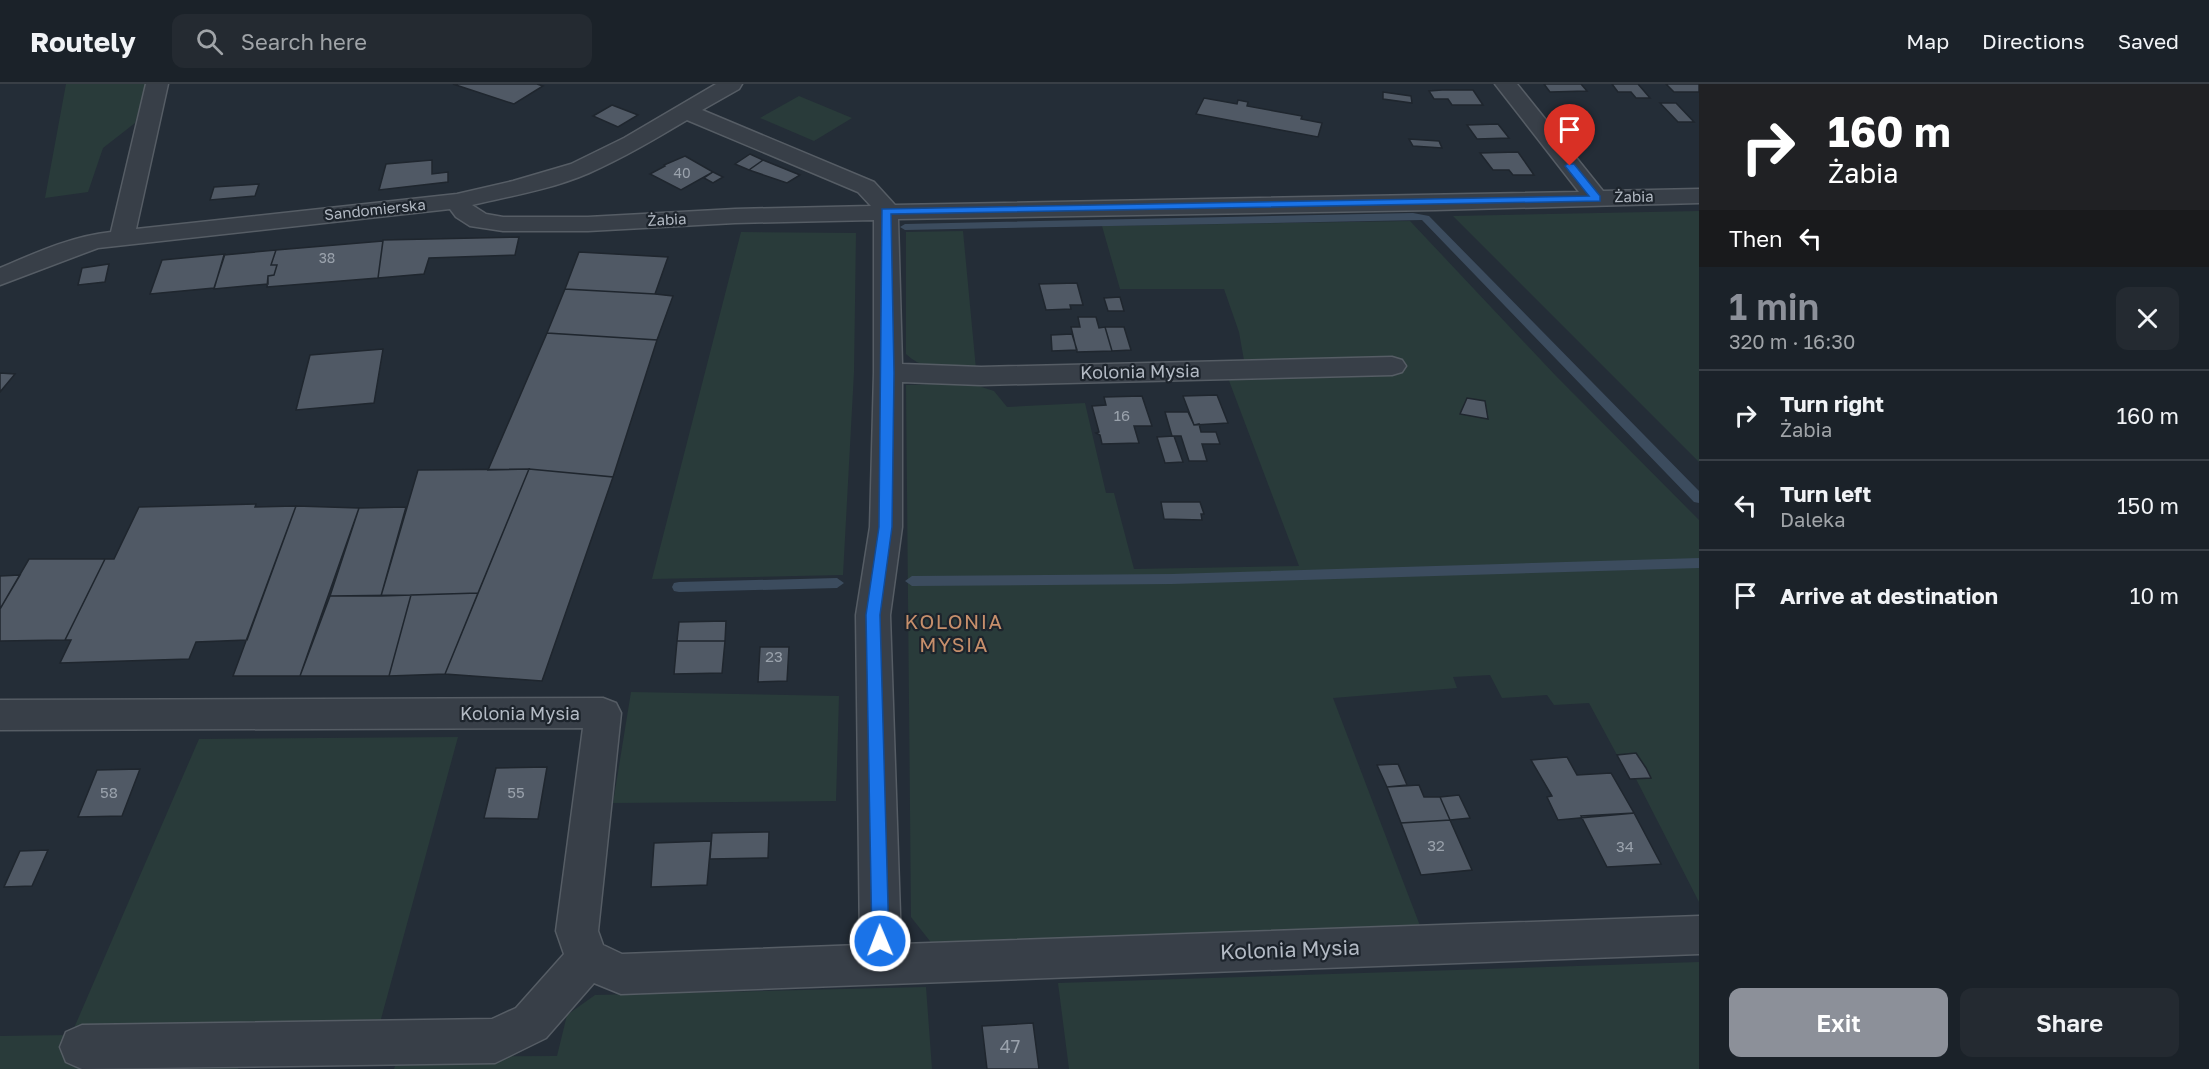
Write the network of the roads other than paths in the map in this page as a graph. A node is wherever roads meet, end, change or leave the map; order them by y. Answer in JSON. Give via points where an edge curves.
{"nodes":[{"id":1,"x":157,"y":84,"type":"edge"},
{"id":2,"x":731,"y":84,"type":"edge"},
{"id":3,"x":1506,"y":84,"type":"edge"},
{"id":4,"x":685,"y":111,"type":"junction"},
{"id":5,"x":1699,"y":196,"type":"edge"},
{"id":6,"x":1596,"y":198,"type":"junction"},
{"id":7,"x":457,"y":201,"type":"junction"},
{"id":8,"x":886,"y":212,"type":"junction"},
{"id":9,"x":122,"y":236,"type":"junction"},
{"id":10,"x":47,"y":257,"type":"junction"},
{"id":11,"x":0,"y":278,"type":"edge"},
{"id":12,"x":0,"y":292,"type":"edge"},
{"id":13,"x":1392,"y":366,"type":"dead end"},
{"id":14,"x":888,"y":373,"type":"junction"},
{"id":15,"x":0,"y":715,"type":"edge"},
{"id":16,"x":1699,"y":935,"type":"edge"},
{"id":17,"x":587,"y":959,"type":"junction"},
{"id":18,"x":881,"y":964,"type":"junction"},
{"id":19,"x":82,"y":1047,"type":"dead end"}],
"edges":[{"from":1,"to":9,"type":"street"},
{"from":2,"to":4,"type":"street","name":"Sandomierska"},
{"from":3,"to":6,"type":"street"},
{"from":4,"to":7,"type":"street","name":"Sandomierska","via":[[579,169]]},
{"from":4,"to":8,"type":"street","via":[[866,187],[882,202]]},
{"from":5,"to":6,"type":"street","name":"Żabia"},
{"from":6,"to":8,"type":"street","name":"Żabia"},
{"from":7,"to":8,"type":"street","name":"Żabia","via":[[479,221],[503,224]]},
{"from":7,"to":9,"type":"street","name":"Sandomierska"},
{"from":8,"to":14,"type":"street"},
{"from":9,"to":10,"type":"street","name":"Sandomierska","via":[[95,240]]},
{"from":10,"to":11,"type":"street","name":"Sandomierska"},
{"from":10,"to":12,"type":"street"},
{"from":13,"to":14,"type":"street","name":"Kolonia Mysia","via":[[981,376]]},
{"from":14,"to":18,"type":"street","via":[[886,527],[873,615]]},
{"from":15,"to":17,"type":"street","name":"Kolonia Mysia","via":[[603,713],[577,931]]},
{"from":16,"to":18,"type":"street","name":"Kolonia Mysia"},
{"from":17,"to":18,"type":"street","name":"Kolonia Mysia","via":[[621,974]]},
{"from":17,"to":19,"type":"street","via":[[531,1023],[495,1041]]}]}
